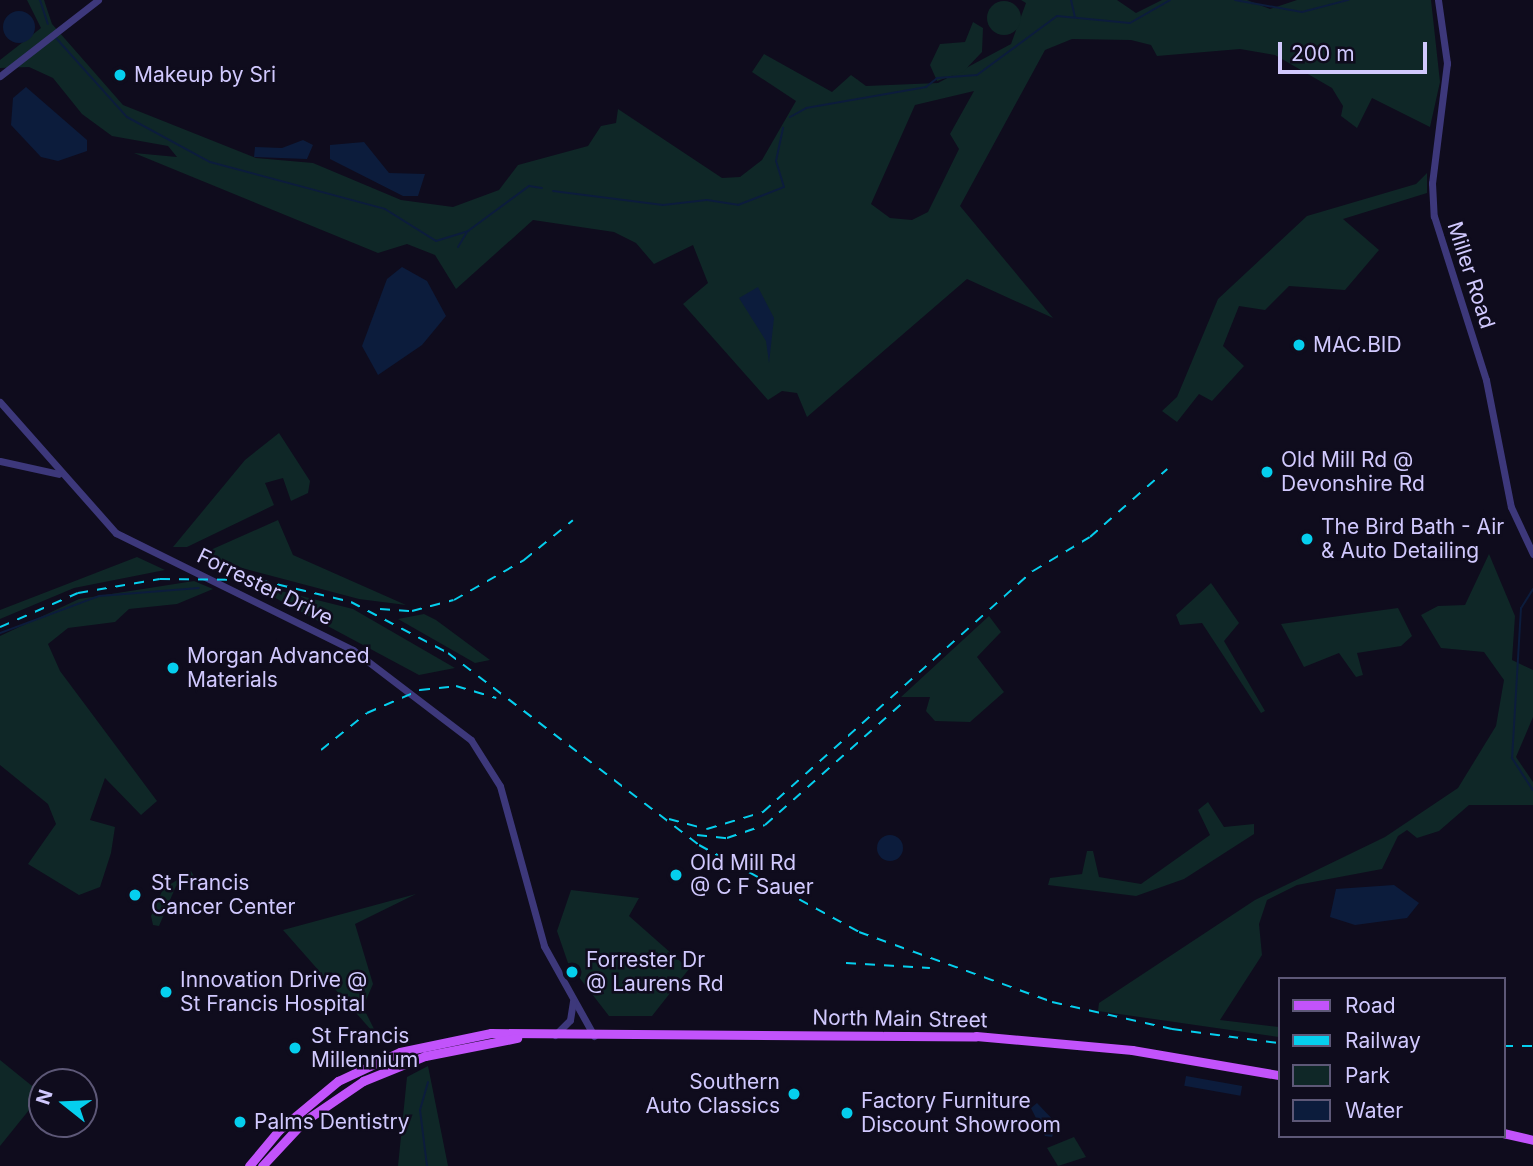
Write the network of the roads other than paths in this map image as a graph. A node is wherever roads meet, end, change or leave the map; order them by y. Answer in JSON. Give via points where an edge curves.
{"nodes":[{"id":1,"x":98,"y":0,"type":"edge"},
{"id":2,"x":1438,"y":0,"type":"edge"},
{"id":3,"x":0,"y":76,"type":"edge"},
{"id":4,"x":0,"y":402,"type":"edge"},
{"id":5,"x":0,"y":459,"type":"edge"},
{"id":6,"x":60,"y":474,"type":"junction"},
{"id":7,"x":1533,"y":554,"type":"edge"},
{"id":8,"x":573,"y":1000,"type":"junction"},
{"id":9,"x":554,"y":1036,"type":"junction"},
{"id":10,"x":595,"y":1036,"type":"junction"},
{"id":11,"x":518,"y":1038,"type":"junction"},
{"id":12,"x":1278,"y":1075,"type":"edge"},
{"id":13,"x":1505,"y":1133,"type":"edge"},
{"id":14,"x":1533,"y":1140,"type":"edge"},
{"id":15,"x":249,"y":1166,"type":"edge"},
{"id":16,"x":262,"y":1166,"type":"edge"}],
"edges":[{"from":1,"to":3,"type":"street"},
{"from":2,"to":7,"type":"street","name":"Miller Road","via":[[1447,63],[1432,183],[1434,216],[1486,380],[1511,507]]},
{"from":4,"to":6,"type":"street","name":"Forrester Drive"},
{"from":5,"to":6,"type":"street"},
{"from":6,"to":8,"type":"street","name":"Forrester Drive","via":[[120,536],[353,650],[471,740],[500,786],[538,932]]},
{"from":8,"to":9,"type":"street","via":[[570,1020]]},
{"from":8,"to":10,"type":"street","name":"Forrester Drive"},
{"from":9,"to":10,"type":"main road","name":"North Main Street"},
{"from":9,"to":11,"type":"main road","name":"North Main Street"},
{"from":10,"to":12,"type":"main road","name":"North Main Street","via":[[1024,1039]]},
{"from":11,"to":15,"type":"main road","via":[[476,1034],[373,1062],[312,1100]]},
{"from":11,"to":16,"type":"main road","via":[[425,1056],[363,1081],[303,1122]]},
{"from":13,"to":14,"type":"main road"}]}
